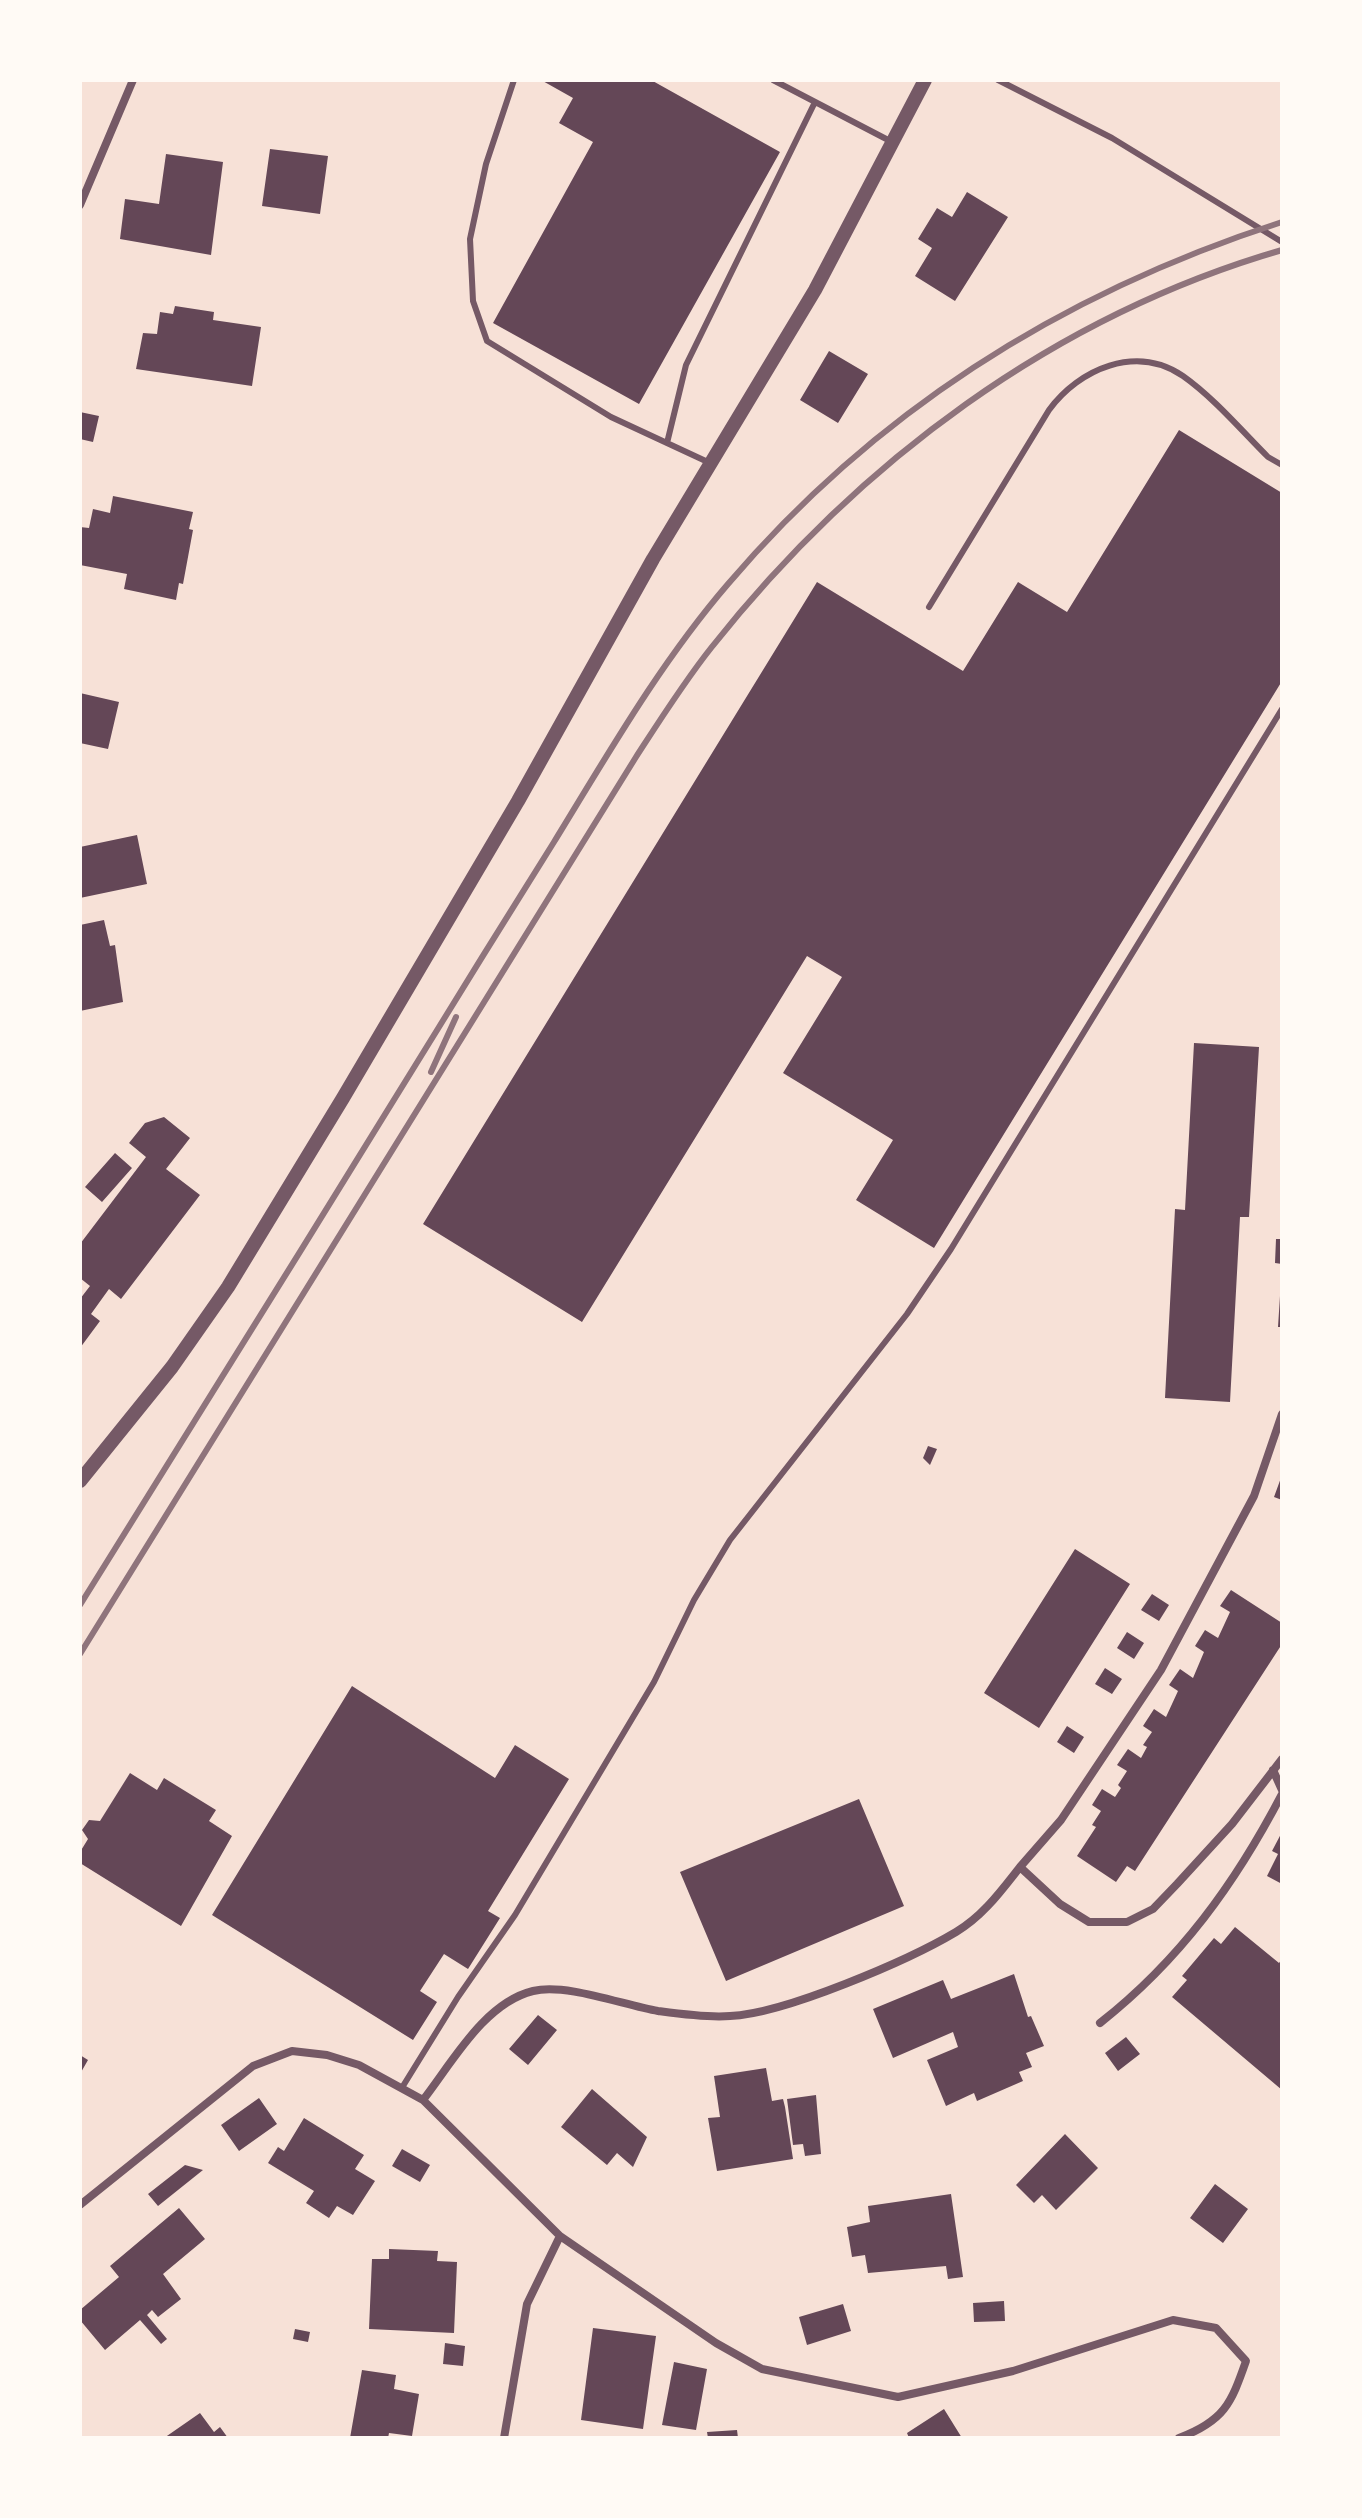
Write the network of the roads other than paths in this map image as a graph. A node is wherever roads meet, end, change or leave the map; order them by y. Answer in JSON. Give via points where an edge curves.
{"nodes":[{"id":1,"x":133,"y":80,"type":"edge"},
{"id":2,"x":514,"y":80,"type":"edge"},
{"id":3,"x":773,"y":80,"type":"edge"},
{"id":4,"x":925,"y":80,"type":"edge"},
{"id":5,"x":998,"y":80,"type":"edge"},
{"id":6,"x":815,"y":102,"type":"junction"},
{"id":7,"x":895,"y":143,"type":"junction"},
{"id":8,"x":80,"y":205,"type":"edge"},
{"id":9,"x":1282,"y":242,"type":"edge"},
{"id":10,"x":667,"y":443,"type":"junction"},
{"id":11,"x":710,"y":463,"type":"junction"},
{"id":12,"x":1282,"y":465,"type":"edge"},
{"id":13,"x":929,"y":607,"type":"dead end"},
{"id":14,"x":1282,"y":709,"type":"edge"},
{"id":15,"x":1282,"y":1414,"type":"edge"},
{"id":16,"x":80,"y":1481,"type":"edge"},
{"id":17,"x":1282,"y":1759,"type":"edge"},
{"id":18,"x":1273,"y":1770,"type":"junction"},
{"id":19,"x":1282,"y":1792,"type":"edge"},
{"id":20,"x":1020,"y":1867,"type":"junction"},
{"id":21,"x":1100,"y":2023,"type":"dead end"},
{"id":22,"x":403,"y":2086,"type":"junction"},
{"id":23,"x":423,"y":2100,"type":"junction"},
{"id":24,"x":80,"y":2205,"type":"edge"},
{"id":25,"x":560,"y":2236,"type":"junction"},
{"id":26,"x":504,"y":2438,"type":"edge"},
{"id":27,"x":1179,"y":2438,"type":"edge"}],
"edges":[{"from":1,"to":8,"type":"street"},
{"from":2,"to":10,"type":"lane","via":[[486,164],[470,239],[478,324],[487,341],[611,417]]},
{"from":3,"to":6,"type":"lane"},
{"from":4,"to":7,"type":"street"},
{"from":5,"to":9,"type":"lane","via":[[1112,138]]},
{"from":6,"to":7,"type":"lane"},
{"from":6,"to":10,"type":"lane","via":[[686,365]]},
{"from":7,"to":11,"type":"street","via":[[815,290]]},
{"from":10,"to":11,"type":"lane"},
{"from":11,"to":16,"type":"street","via":[[510,815],[228,1287]]},
{"from":12,"to":13,"type":"lane","via":[[1172,370],[1138,362],[1114,363],[1091,372],[1064,389],[1049,410]]},
{"from":14,"to":22,"type":"lane","via":[[951,1249],[907,1314],[730,1540],[654,1682],[515,1915]]},
{"from":15,"to":20,"type":"street","via":[[1254,1496],[1161,1670],[1061,1820]]},
{"from":17,"to":18,"type":"street"},
{"from":18,"to":19,"type":"street"},
{"from":18,"to":20,"type":"street","via":[[1232,1824],[1153,1909],[1127,1922],[1089,1922],[1060,1904]]},
{"from":19,"to":21,"type":"street","via":[[1257,1843],[1211,1913],[1139,1992]]},
{"from":20,"to":23,"type":"street","via":[[993,1903],[957,1931],[799,2000],[732,2017],[659,2011],[551,1989],[531,1991],[503,2006],[477,2030]]},
{"from":22,"to":23,"type":"street"},
{"from":22,"to":24,"type":"street","via":[[359,2065],[292,2051],[253,2066]]},
{"from":23,"to":25,"type":"street"},
{"from":25,"to":26,"type":"street","via":[[527,2304]]},
{"from":25,"to":27,"type":"street","via":[[762,2369],[898,2397],[1013,2371],[1173,2320],[1216,2328],[1246,2361],[1231,2404],[1206,2428]]}]}
